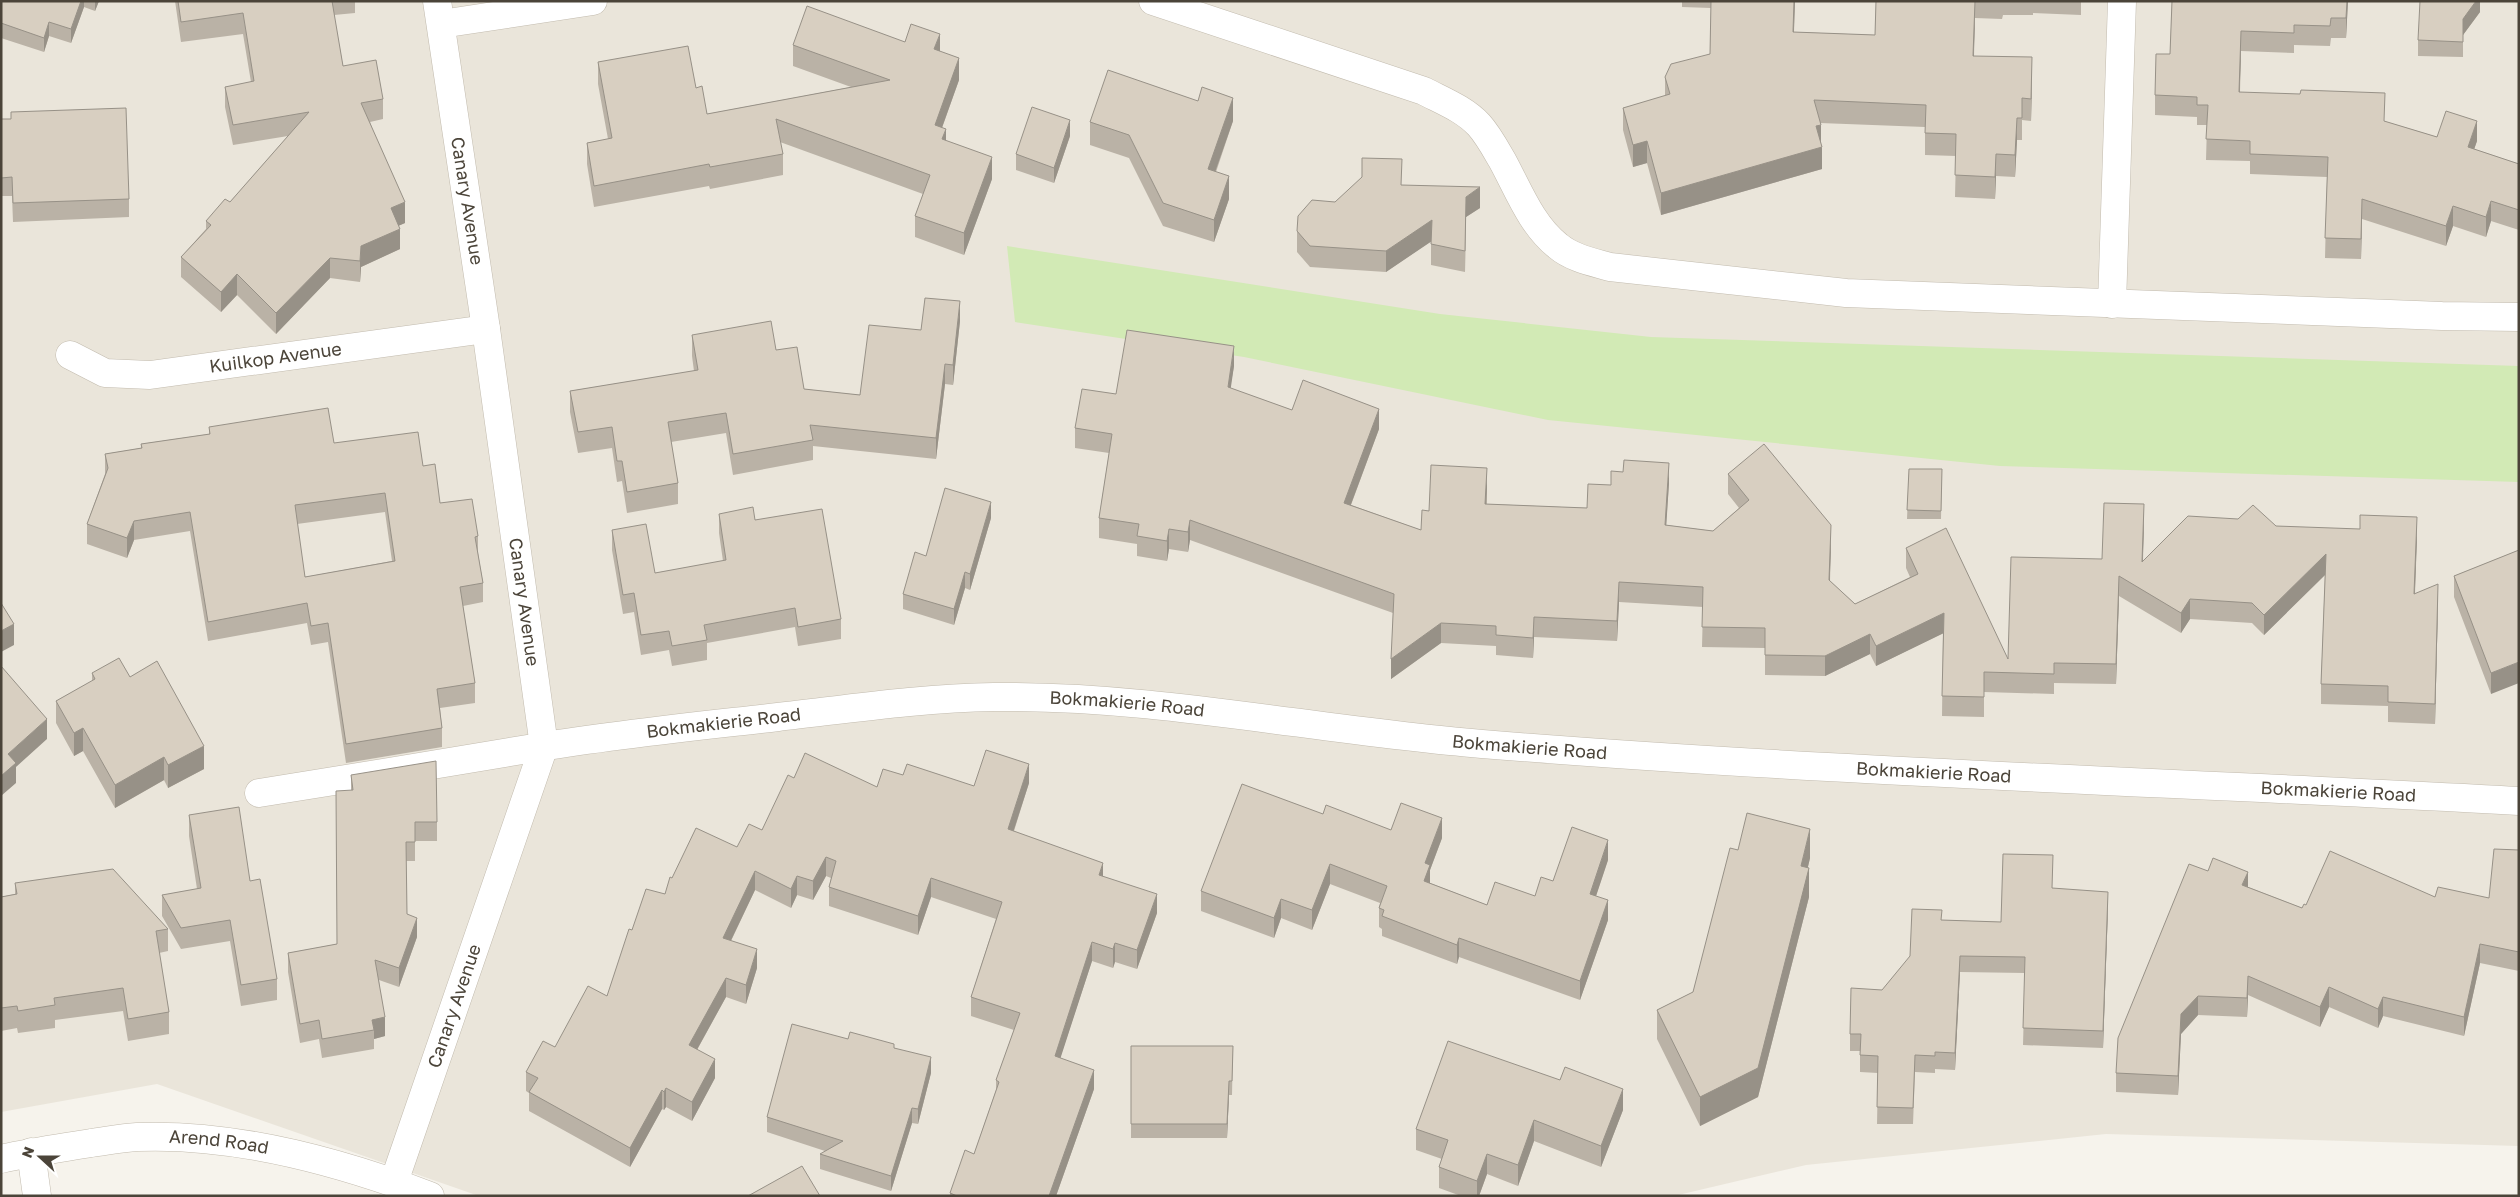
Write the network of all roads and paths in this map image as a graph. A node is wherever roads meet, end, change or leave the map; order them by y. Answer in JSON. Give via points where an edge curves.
{"nodes":[{"id":1,"x":593,"y":1,"type":"edge"},
{"id":2,"x":1153,"y":1,"type":"edge"},
{"id":3,"x":2122,"y":1,"type":"edge"},
{"id":4,"x":439,"y":13,"type":"edge"},
{"id":5,"x":2112,"y":304,"type":"junction"},
{"id":6,"x":2519,"y":316,"type":"edge"},
{"id":7,"x":486,"y":329,"type":"junction"},
{"id":8,"x":70,"y":355,"type":"dead end"},
{"id":9,"x":544,"y":746,"type":"junction"},
{"id":10,"x":258,"y":793,"type":"dead end"},
{"id":11,"x":2519,"y":801,"type":"edge"},
{"id":12,"x":31,"y":1152,"type":"junction"},
{"id":13,"x":1,"y":1159,"type":"edge"},
{"id":14,"x":394,"y":1182,"type":"junction"},
{"id":15,"x":37,"y":1196,"type":"edge"},
{"id":16,"x":430,"y":1196,"type":"edge"}],
"edges":[{"from":1,"to":4,"type":"street"},
{"from":2,"to":5,"type":"street","via":[[1424,91],[1464,111],[1480,126],[1543,231],[1558,247],[1583,259],[1610,267],[1846,293]]},
{"from":3,"to":5,"type":"street"},
{"from":4,"to":7,"type":"street","name":"Canary Avenue"},
{"from":5,"to":6,"type":"street","via":[[2433,316]]},
{"from":7,"to":8,"type":"street","name":"Kuilkop Avenue","via":[[150,376],[105,373]]},
{"from":7,"to":9,"type":"street","name":"Canary Avenue"},
{"from":9,"to":10,"type":"street","name":"Bokmakierie Road"},
{"from":9,"to":11,"type":"street","name":"Bokmakierie Road","via":[[890,704],[992,697],[1104,700],[1487,744],[1943,773]]},
{"from":9,"to":14,"type":"street","name":"Canary Avenue"},
{"from":12,"to":13,"type":"street","name":"Arend Road"},
{"from":12,"to":14,"type":"street","name":"Arend Road","via":[[136,1137],[209,1139],[277,1150]]},
{"from":12,"to":15,"type":"street"},
{"from":14,"to":16,"type":"street","name":"Arend Road"}]}
